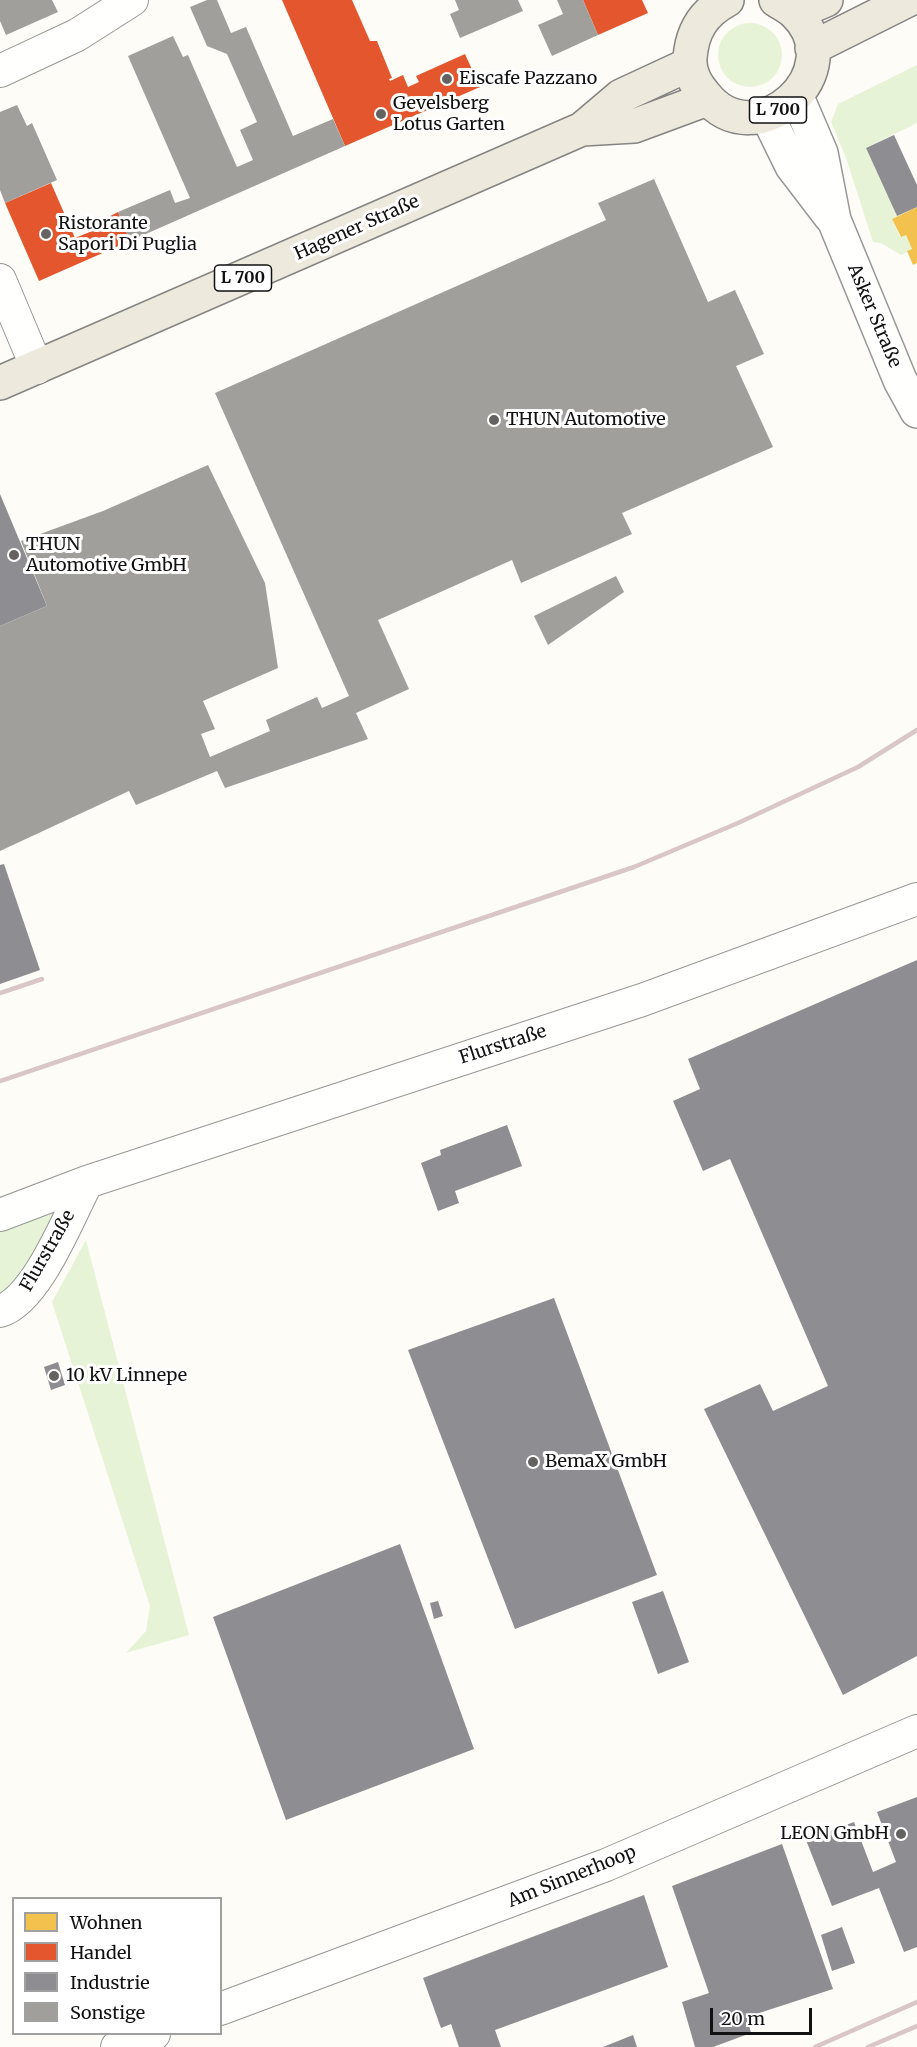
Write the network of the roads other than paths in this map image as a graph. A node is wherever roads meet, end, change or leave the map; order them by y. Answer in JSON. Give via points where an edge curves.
{"nodes":[{"id":1,"x":132,"y":0,"type":"edge"},
{"id":2,"x":826,"y":0,"type":"edge"},
{"id":3,"x":908,"y":0,"type":"edge"},
{"id":4,"x":717,"y":2,"type":"edge"},
{"id":5,"x":785,"y":6,"type":"edge"},
{"id":6,"x":812,"y":48,"type":"junction"},
{"id":7,"x":690,"y":64,"type":"junction"},
{"id":8,"x":0,"y":71,"type":"edge"},
{"id":9,"x":797,"y":97,"type":"junction"},
{"id":10,"x":708,"y":99,"type":"junction"},
{"id":11,"x":767,"y":115,"type":"junction"},
{"id":12,"x":582,"y":129,"type":"junction"},
{"id":13,"x":834,"y":220,"type":"junction"},
{"id":14,"x":0,"y":280,"type":"edge"},
{"id":15,"x":37,"y":368,"type":"junction"},
{"id":16,"x":0,"y":383,"type":"edge"},
{"id":17,"x":917,"y":411,"type":"edge"},
{"id":18,"x":917,"y":899,"type":"edge"},
{"id":19,"x":87,"y":1182,"type":"junction"},
{"id":20,"x":0,"y":1215,"type":"edge"},
{"id":21,"x":0,"y":1311,"type":"edge"},
{"id":22,"x":917,"y":1731,"type":"edge"},
{"id":23,"x":222,"y":2008,"type":"edge"},
{"id":24,"x":151,"y":2035,"type":"edge"},
{"id":25,"x":117,"y":2047,"type":"edge"}],
"edges":[{"from":1,"to":8,"type":"street","via":[[76,35]]},
{"from":2,"to":5,"type":"main road"},
{"from":3,"to":6,"type":"main road"},
{"from":4,"to":7,"type":"main road","via":[[699,23],[691,43]]},
{"from":5,"to":6,"type":"main road","via":[[806,29]]},
{"from":6,"to":9,"type":"main road","number":"L 700","via":[[812,66]]},
{"from":7,"to":10,"type":"main road","number":"L 700"},
{"from":7,"to":12,"type":"main road","name":"Hagener Straße","number":"L 700","via":[[621,96]]},
{"from":9,"to":11,"type":"main road","number":"L 700"},
{"from":9,"to":13,"type":"street","name":"Asker Straße","via":[[821,153]]},
{"from":10,"to":11,"type":"main road","number":"L 700","via":[[735,115]]},
{"from":10,"to":12,"type":"main road","name":"Hagener Straße","number":"L 700","via":[[634,126]]},
{"from":11,"to":13,"type":"street","name":"Asker Straße","via":[[792,166]]},
{"from":12,"to":15,"type":"main road","name":"Hagener Straße","number":"L 700"},
{"from":13,"to":17,"type":"street","name":"Asker Straße"},
{"from":14,"to":15,"type":"street"},
{"from":15,"to":16,"type":"main road","name":"Hagener Straße","number":"L 700"},
{"from":18,"to":19,"type":"street","name":"Flurstraße","via":[[642,1000]]},
{"from":19,"to":20,"type":"street","name":"Flurstraße"},
{"from":19,"to":21,"type":"street","name":"Flurstraße","via":[[38,1276],[24,1296]]},
{"from":22,"to":23,"type":"street","name":"Am Sinnerhoop","via":[[606,1865]]},
{"from":24,"to":25,"type":"street"}]}
